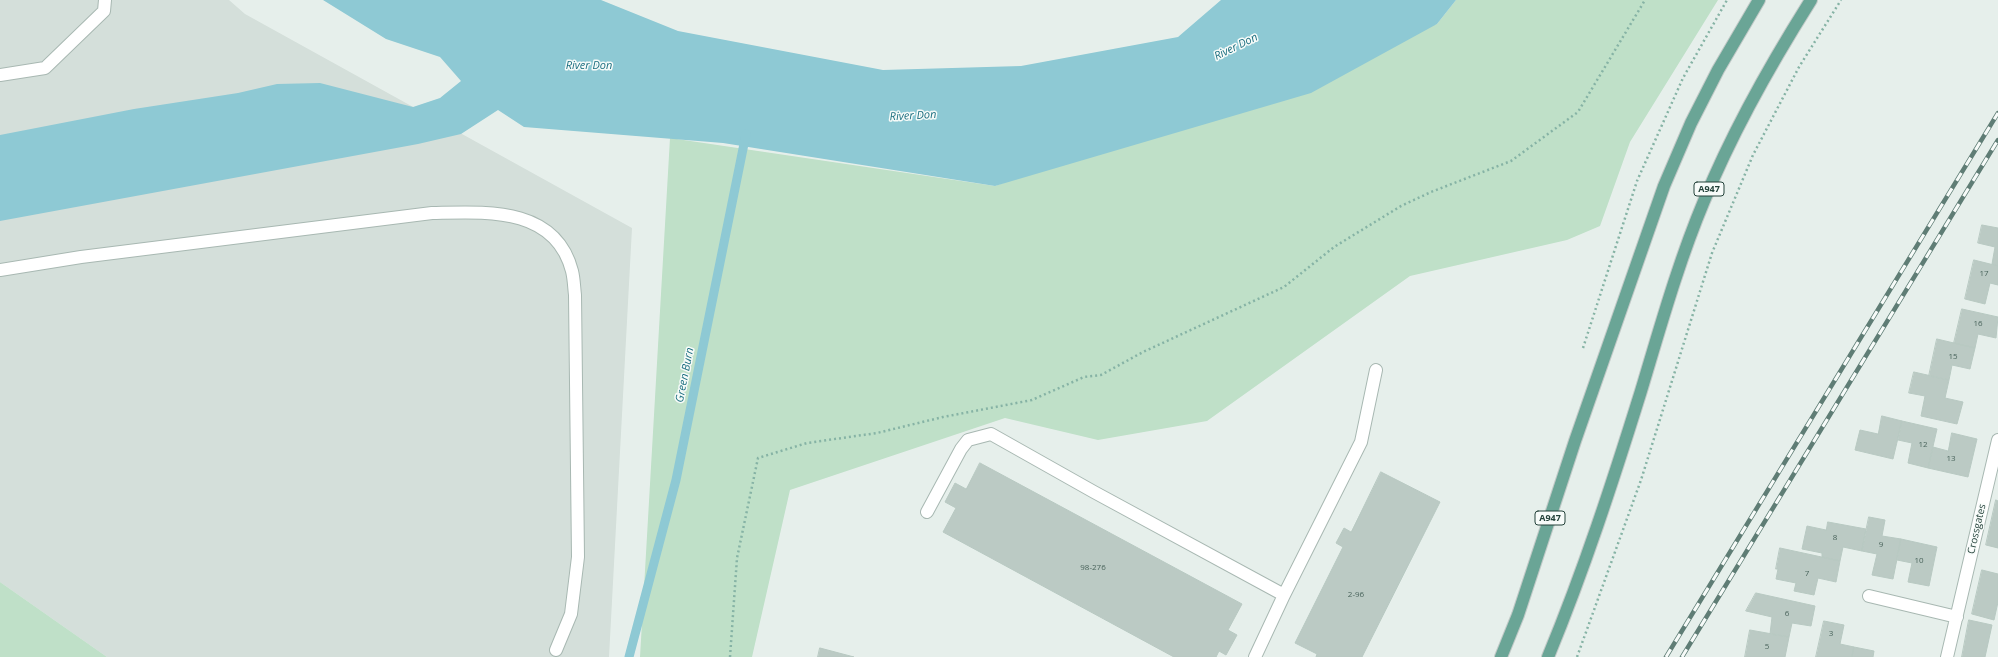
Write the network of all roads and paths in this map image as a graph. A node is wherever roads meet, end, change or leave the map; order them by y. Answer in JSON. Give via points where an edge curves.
{"nodes":[{"id":1,"x":105,"y":0,"type":"edge"},
{"id":2,"x":1645,"y":0,"type":"edge"},
{"id":3,"x":1759,"y":0,"type":"edge"},
{"id":4,"x":1811,"y":0,"type":"edge"},
{"id":5,"x":1841,"y":0,"type":"edge"},
{"id":6,"x":0,"y":75,"type":"edge"},
{"id":7,"x":0,"y":270,"type":"edge"},
{"id":8,"x":1376,"y":370,"type":"dead end"},
{"id":9,"x":1998,"y":440,"type":"edge"},
{"id":10,"x":927,"y":512,"type":"dead end"},
{"id":11,"x":1284,"y":595,"type":"junction"},
{"id":12,"x":1869,"y":596,"type":"dead end"},
{"id":13,"x":1956,"y":617,"type":"junction"},
{"id":14,"x":556,"y":650,"type":"dead end"},
{"id":15,"x":730,"y":657,"type":"edge"},
{"id":16,"x":1255,"y":657,"type":"edge"},
{"id":17,"x":1502,"y":657,"type":"edge"},
{"id":18,"x":1548,"y":657,"type":"edge"},
{"id":19,"x":1578,"y":657,"type":"edge"},
{"id":20,"x":1947,"y":657,"type":"edge"}],
"edges":[{"from":1,"to":6,"type":"street","via":[[104,11],[46,68]]},
{"from":2,"to":15,"type":"path","via":[[1578,112],[1511,161],[1431,192],[1395,210],[1334,247],[1284,287],[1143,352],[1101,375],[1084,377],[1032,400],[943,416],[877,433],[807,443],[758,458],[737,558]]},
{"from":3,"to":17,"type":"main road","number":"A947","via":[[1711,83],[1664,186]]},
{"from":4,"to":18,"type":"main road","number":"A947","via":[[1737,125],[1703,202],[1672,289],[1609,495]]},
{"from":5,"to":19,"type":"path","via":[[1799,67],[1753,155],[1712,252],[1641,480]]},
{"from":7,"to":14,"type":"street","via":[[81,257],[432,213],[485,212],[522,218],[546,231],[562,249],[572,270],[575,295],[578,557],[571,614]]},
{"from":8,"to":11,"type":"street","via":[[1361,442]]},
{"from":9,"to":13,"type":"street","name":"Crossgates"},
{"from":10,"to":11,"type":"street","via":[[968,440],[991,434]]},
{"from":11,"to":16,"type":"street"},
{"from":12,"to":13,"type":"street"},
{"from":13,"to":20,"type":"street","name":"Crossgates"}]}
